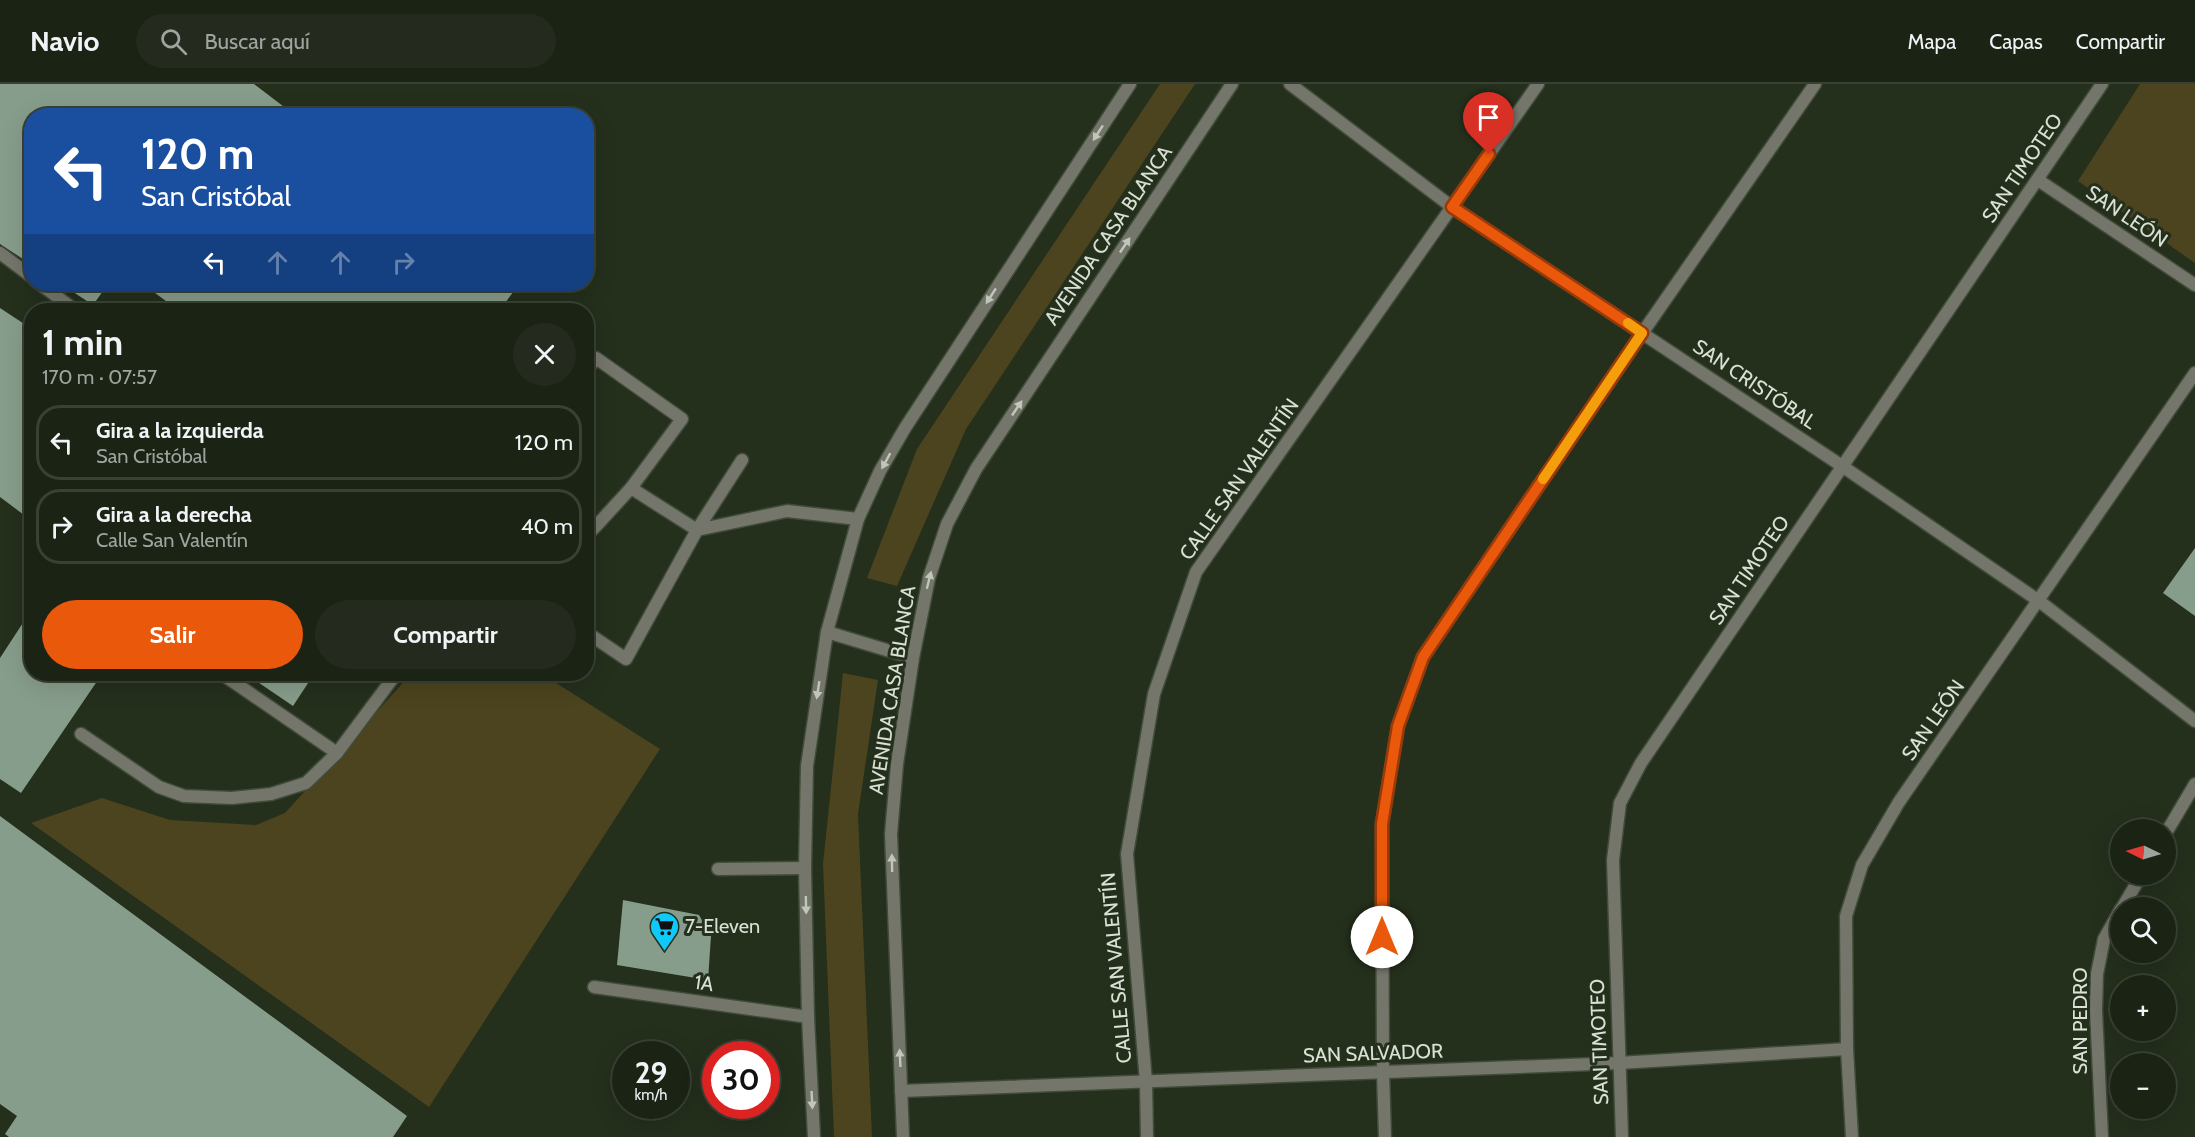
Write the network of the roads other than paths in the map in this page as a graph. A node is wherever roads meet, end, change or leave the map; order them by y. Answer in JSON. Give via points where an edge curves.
{"nodes":[{"id":1,"x":1130,"y":84,"type":"edge"},
{"id":2,"x":1232,"y":84,"type":"edge"},
{"id":3,"x":1290,"y":84,"type":"edge"},
{"id":4,"x":1538,"y":84,"type":"edge"},
{"id":5,"x":1815,"y":84,"type":"edge"},
{"id":6,"x":2102,"y":84,"type":"edge"},
{"id":7,"x":2038,"y":180,"type":"junction"},
{"id":8,"x":1452,"y":207,"type":"junction"},
{"id":9,"x":0,"y":254,"type":"edge"},
{"id":10,"x":24,"y":271,"type":"edge"},
{"id":11,"x":2195,"y":285,"type":"edge"},
{"id":12,"x":49,"y":291,"type":"edge"},
{"id":13,"x":65,"y":303,"type":"edge"},
{"id":14,"x":1642,"y":333,"type":"junction"},
{"id":15,"x":594,"y":361,"type":"edge"},
{"id":16,"x":2195,"y":373,"type":"edge"},
{"id":17,"x":742,"y":460,"type":"dead end"},
{"id":18,"x":1842,"y":466,"type":"junction"},
{"id":19,"x":631,"y":488,"type":"junction"},
{"id":20,"x":858,"y":519,"type":"junction"},
{"id":21,"x":594,"y":523,"type":"edge"},
{"id":22,"x":597,"y":525,"type":"junction"},
{"id":23,"x":594,"y":528,"type":"edge"},
{"id":24,"x":697,"y":530,"type":"junction"},
{"id":25,"x":2039,"y":601,"type":"junction"},
{"id":26,"x":827,"y":632,"type":"junction"},
{"id":27,"x":594,"y":637,"type":"edge"},
{"id":28,"x":913,"y":658,"type":"junction"},
{"id":29,"x":232,"y":681,"type":"edge"},
{"id":30,"x":391,"y":681,"type":"edge"},
{"id":31,"x":2195,"y":721,"type":"edge"},
{"id":32,"x":81,"y":734,"type":"dead end"},
{"id":33,"x":338,"y":753,"type":"junction"},
{"id":34,"x":2195,"y":784,"type":"edge"},
{"id":35,"x":2174,"y":819,"type":"edge"},
{"id":36,"x":805,"y":868,"type":"junction"},
{"id":37,"x":718,"y":869,"type":"dead end"},
{"id":38,"x":2110,"y":929,"type":"edge"},
{"id":39,"x":594,"y":987,"type":"dead end"},
{"id":40,"x":808,"y":1017,"type":"junction"},
{"id":41,"x":1847,"y":1049,"type":"junction"},
{"id":42,"x":1619,"y":1063,"type":"junction"},
{"id":43,"x":1383,"y":1072,"type":"junction"},
{"id":44,"x":1146,"y":1082,"type":"junction"},
{"id":45,"x":901,"y":1091,"type":"junction"},
{"id":46,"x":814,"y":1137,"type":"edge"},
{"id":47,"x":903,"y":1137,"type":"edge"},
{"id":48,"x":1147,"y":1137,"type":"edge"},
{"id":49,"x":1385,"y":1137,"type":"edge"},
{"id":50,"x":1622,"y":1137,"type":"edge"},
{"id":51,"x":1852,"y":1137,"type":"edge"},
{"id":52,"x":2102,"y":1137,"type":"edge"}],
"edges":[{"from":1,"to":20,"type":"street","one_way":true,"via":[[905,428]]},
{"from":28,"to":2,"type":"street","name":"AVENIDA CASA BLANCA","one_way":true,"via":[[928,578],[947,524],[976,469]]},
{"from":3,"to":8,"type":"street","name":"SAN CRISTÓBAL"},
{"from":4,"to":8,"type":"street","name":"CALLE SAN VALENTÍN"},
{"from":5,"to":14,"type":"street"},
{"from":6,"to":7,"type":"street","name":"SAN TIMOTEO"},
{"from":7,"to":11,"type":"street","name":"SAN LEÓN"},
{"from":7,"to":18,"type":"street","name":"SAN TIMOTEO"},
{"from":8,"to":14,"type":"street","name":"SAN CRISTÓBAL"},
{"from":8,"to":44,"type":"street","name":"CALLE SAN VALENTÍN","via":[[1203,562],[1154,694],[1127,854]]},
{"from":9,"to":10,"type":"street"},
{"from":12,"to":13,"type":"street"},
{"from":14,"to":18,"type":"street","name":"SAN CRISTÓBAL"},
{"from":14,"to":43,"type":"street","via":[[1423,657],[1398,726],[1382,824]]},
{"from":15,"to":19,"type":"street","via":[[596,358],[682,419]]},
{"from":16,"to":25,"type":"street","name":"SAN LEÓN"},
{"from":17,"to":24,"type":"street"},
{"from":18,"to":25,"type":"street","name":"SAN CRISTÓBAL"},
{"from":18,"to":42,"type":"street","name":"SAN TIMOTEO","via":[[1641,763],[1620,802],[1613,860]]},
{"from":19,"to":22,"type":"street"},
{"from":19,"to":24,"type":"street"},
{"from":20,"to":24,"type":"street","via":[[787,511]]},
{"from":20,"to":26,"type":"street"},
{"from":21,"to":22,"type":"street"},
{"from":22,"to":23,"type":"street"},
{"from":24,"to":27,"type":"street","via":[[626,659]]},
{"from":25,"to":31,"type":"street","name":"SAN CRISTÓBAL"},
{"from":25,"to":41,"type":"street","name":"SAN LEÓN","via":[[1899,802],[1862,865],[1846,916]]},
{"from":26,"to":28,"type":"street"},
{"from":26,"to":36,"type":"street","one_way":true,"via":[[807,766]]},
{"from":45,"to":28,"type":"street","name":"AVENIDA CASA BLANCA","one_way":true,"via":[[891,834]]},
{"from":29,"to":33,"type":"street"},
{"from":30,"to":33,"type":"street"},
{"from":32,"to":33,"type":"street","via":[[159,787],[184,796],[232,798],[271,794],[306,783]]},
{"from":34,"to":35,"type":"street"},
{"from":36,"to":37,"type":"street"},
{"from":36,"to":40,"type":"street","one_way":true},
{"from":38,"to":52,"type":"street","name":"SAN PEDRO","via":[[2097,974]]},
{"from":39,"to":40,"type":"street","name":"1A"},
{"from":40,"to":46,"type":"street","one_way":true},
{"from":41,"to":42,"type":"street","name":"SAN SALVADOR"},
{"from":41,"to":51,"type":"street","name":"SAN LEÓN"},
{"from":42,"to":43,"type":"street","name":"SAN SALVADOR"},
{"from":42,"to":50,"type":"street","name":"SAN TIMOTEO"},
{"from":43,"to":44,"type":"street","name":"SAN SALVADOR"},
{"from":43,"to":49,"type":"street"},
{"from":44,"to":45,"type":"street","name":"SAN SALVADOR"},
{"from":44,"to":48,"type":"street","name":"CALLE SAN VALENTÍN"},
{"from":45,"to":47,"type":"street","name":"AVENIDA CASA BLANCA"}]}
